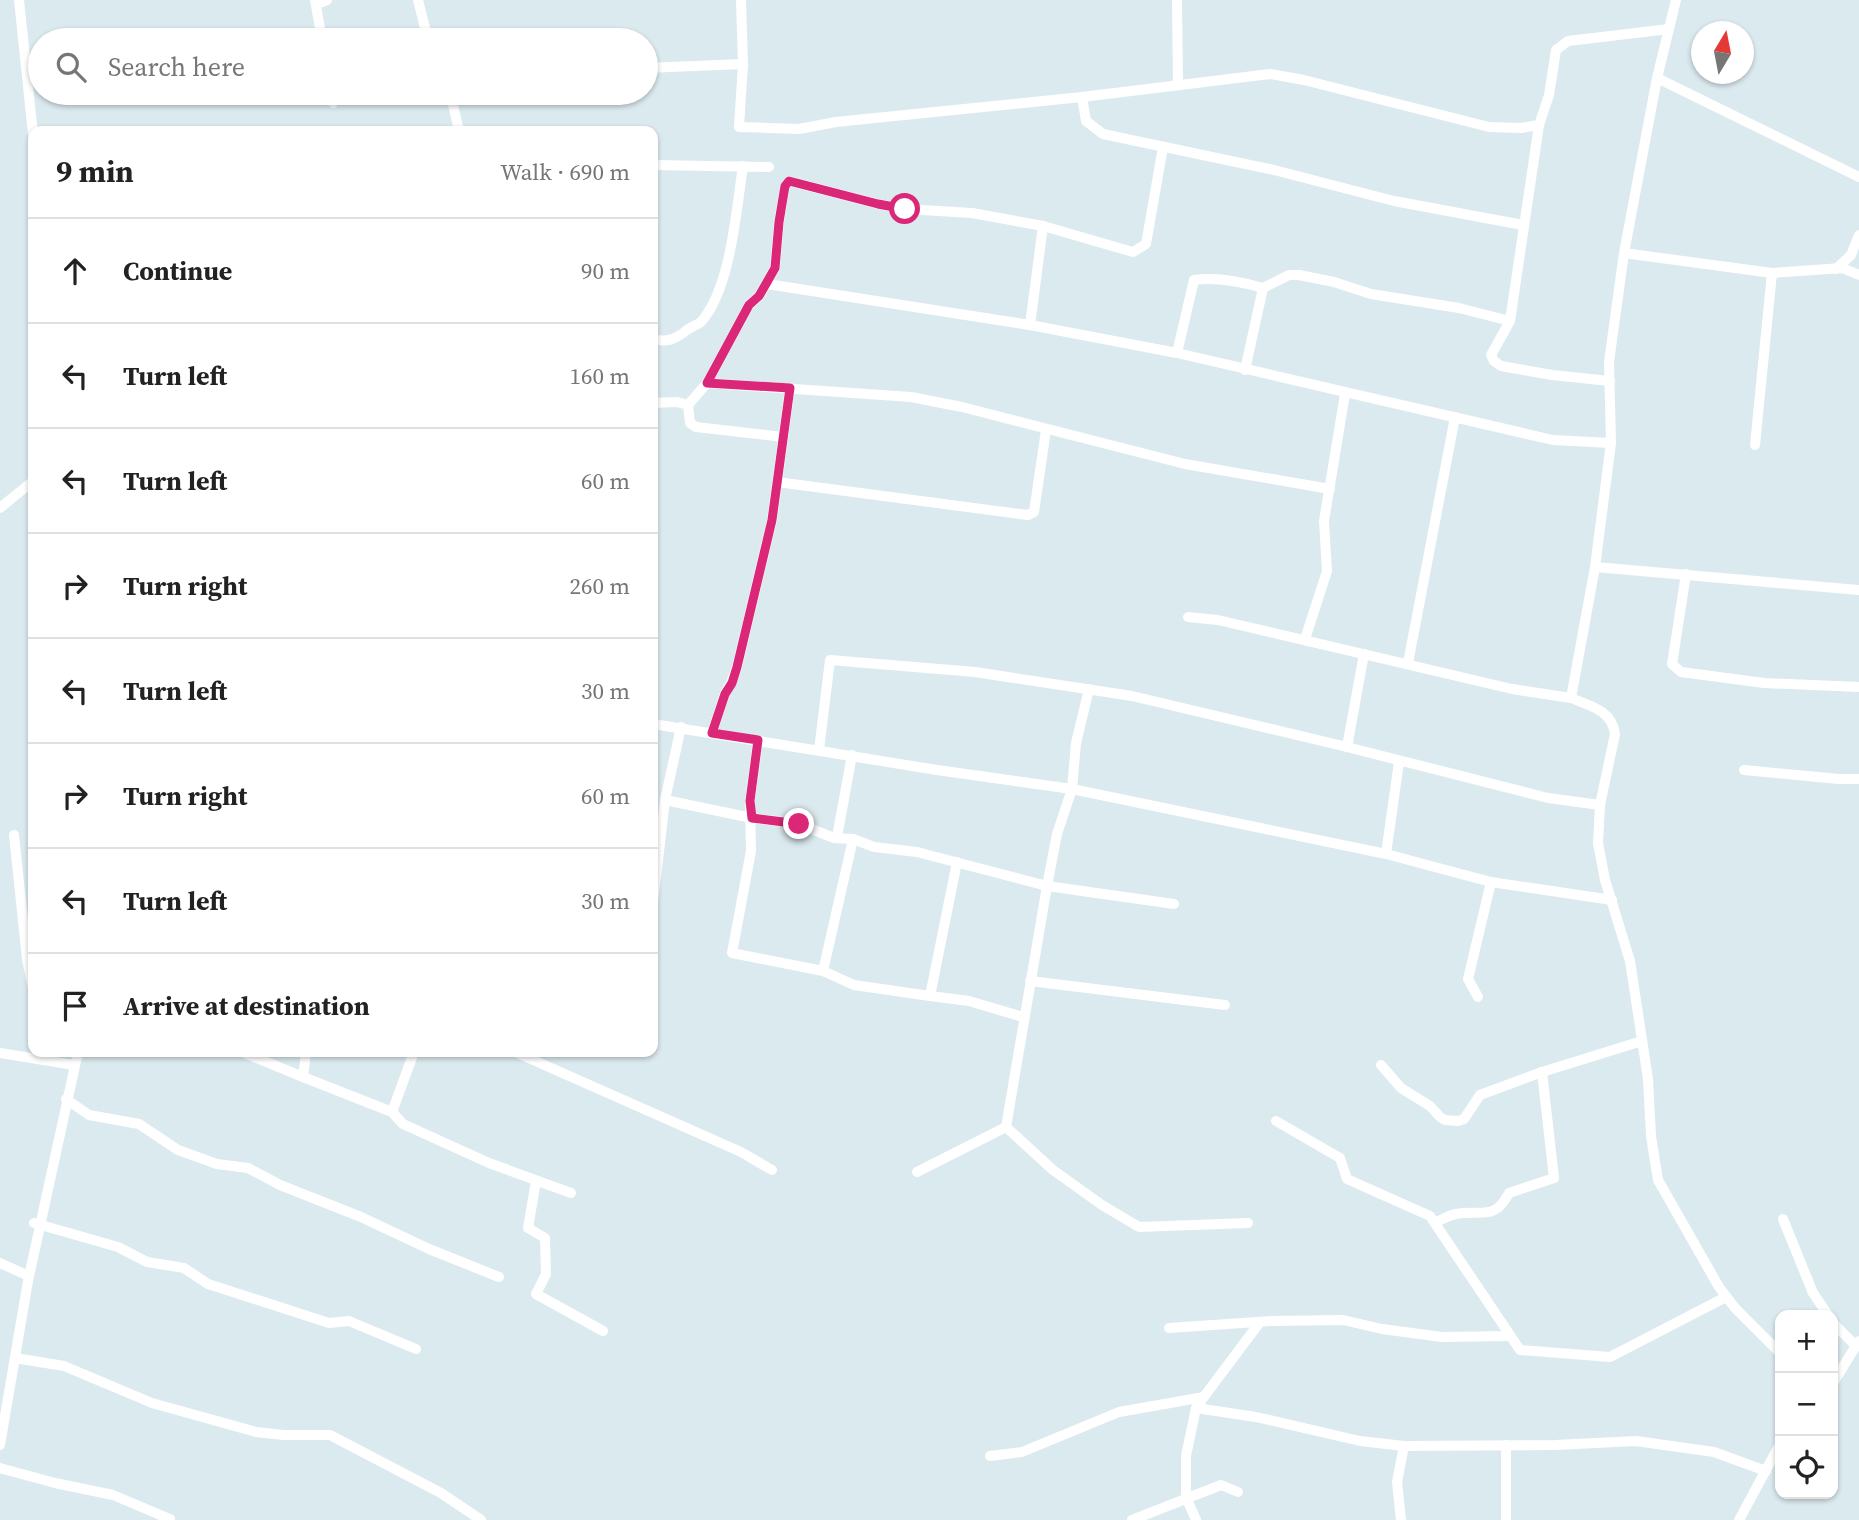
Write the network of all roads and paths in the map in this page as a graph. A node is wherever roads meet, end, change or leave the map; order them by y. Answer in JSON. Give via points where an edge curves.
{"nodes":[{"id":1,"x":19,"y":0,"type":"edge"},
{"id":2,"x":316,"y":0,"type":"edge"},
{"id":3,"x":327,"y":0,"type":"edge"},
{"id":4,"x":418,"y":0,"type":"edge"},
{"id":5,"x":741,"y":0,"type":"edge"},
{"id":6,"x":1177,"y":0,"type":"edge"},
{"id":7,"x":1676,"y":0,"type":"edge"},
{"id":8,"x":320,"y":28,"type":"edge"},
{"id":9,"x":425,"y":28,"type":"edge"},
{"id":10,"x":1669,"y":29,"type":"junction"},
{"id":11,"x":743,"y":64,"type":"junction"},
{"id":12,"x":658,"y":68,"type":"edge"},
{"id":13,"x":1657,"y":78,"type":"junction"},
{"id":14,"x":1178,"y":85,"type":"junction"},
{"id":15,"x":28,"y":86,"type":"edge"},
{"id":16,"x":1082,"y":97,"type":"junction"},
{"id":17,"x":30,"y":105,"type":"edge"},
{"id":18,"x":451,"y":105,"type":"edge"},
{"id":19,"x":1539,"y":125,"type":"junction"},
{"id":20,"x":32,"y":126,"type":"edge"},
{"id":21,"x":458,"y":126,"type":"edge"},
{"id":22,"x":1163,"y":147,"type":"junction"},
{"id":23,"x":658,"y":165,"type":"edge"},
{"id":24,"x":743,"y":166,"type":"junction"},
{"id":25,"x":769,"y":167,"type":"dead end"},
{"id":26,"x":1859,"y":177,"type":"edge"},
{"id":27,"x":1523,"y":225,"type":"junction"},
{"id":28,"x":1043,"y":226,"type":"junction"},
{"id":29,"x":1859,"y":236,"type":"edge"},
{"id":30,"x":1624,"y":253,"type":"junction"},
{"id":31,"x":1836,"y":269,"type":"junction"},
{"id":32,"x":1772,"y":272,"type":"junction"},
{"id":33,"x":1859,"y":275,"type":"edge"},
{"id":34,"x":767,"y":284,"type":"junction"},
{"id":35,"x":1263,"y":288,"type":"junction"},
{"id":36,"x":1510,"y":321,"type":"junction"},
{"id":37,"x":1030,"y":325,"type":"junction"},
{"id":38,"x":658,"y":340,"type":"edge"},
{"id":39,"x":1177,"y":353,"type":"junction"},
{"id":40,"x":1245,"y":370,"type":"junction"},
{"id":41,"x":1610,"y":381,"type":"junction"},
{"id":42,"x":707,"y":383,"type":"junction"},
{"id":43,"x":790,"y":388,"type":"junction"},
{"id":44,"x":1345,"y":394,"type":"junction"},
{"id":45,"x":658,"y":403,"type":"edge"},
{"id":46,"x":688,"y":405,"type":"junction"},
{"id":47,"x":1455,"y":417,"type":"junction"},
{"id":48,"x":1046,"y":430,"type":"junction"},
{"id":49,"x":783,"y":437,"type":"junction"},
{"id":50,"x":1611,"y":443,"type":"junction"},
{"id":51,"x":1755,"y":444,"type":"dead end"},
{"id":52,"x":777,"y":482,"type":"junction"},
{"id":53,"x":28,"y":485,"type":"edge"},
{"id":54,"x":1331,"y":489,"type":"junction"},
{"id":55,"x":0,"y":508,"type":"edge"},
{"id":56,"x":1595,"y":567,"type":"junction"},
{"id":57,"x":1686,"y":574,"type":"junction"},
{"id":58,"x":1859,"y":590,"type":"edge"},
{"id":59,"x":1188,"y":617,"type":"dead end"},
{"id":60,"x":1307,"y":641,"type":"junction"},
{"id":61,"x":1364,"y":654,"type":"junction"},
{"id":62,"x":1408,"y":663,"type":"junction"},
{"id":63,"x":1859,"y":687,"type":"edge"},
{"id":64,"x":1089,"y":689,"type":"junction"},
{"id":65,"x":1571,"y":698,"type":"junction"},
{"id":66,"x":658,"y":725,"type":"edge"},
{"id":67,"x":681,"y":727,"type":"junction"},
{"id":68,"x":712,"y":733,"type":"junction"},
{"id":69,"x":758,"y":740,"type":"junction"},
{"id":70,"x":1347,"y":747,"type":"junction"},
{"id":71,"x":819,"y":750,"type":"junction"},
{"id":72,"x":852,"y":755,"type":"junction"},
{"id":73,"x":1399,"y":762,"type":"junction"},
{"id":74,"x":1744,"y":770,"type":"dead end"},
{"id":75,"x":1859,"y":779,"type":"edge"},
{"id":76,"x":1072,"y":789,"type":"junction"},
{"id":77,"x":665,"y":800,"type":"junction"},
{"id":78,"x":1600,"y":805,"type":"junction"},
{"id":79,"x":752,"y":818,"type":"junction"},
{"id":80,"x":14,"y":835,"type":"dead end"},
{"id":81,"x":837,"y":837,"type":"junction"},
{"id":82,"x":853,"y":839,"type":"junction"},
{"id":83,"x":1386,"y":854,"type":"junction"},
{"id":84,"x":658,"y":860,"type":"edge"},
{"id":85,"x":957,"y":862,"type":"junction"},
{"id":86,"x":1492,"y":882,"type":"junction"},
{"id":87,"x":1046,"y":886,"type":"junction"},
{"id":88,"x":1612,"y":900,"type":"junction"},
{"id":89,"x":1174,"y":904,"type":"dead end"},
{"id":90,"x":28,"y":964,"type":"edge"},
{"id":91,"x":823,"y":971,"type":"junction"},
{"id":92,"x":1030,"y":981,"type":"junction"},
{"id":93,"x":930,"y":996,"type":"junction"},
{"id":94,"x":1478,"y":997,"type":"dead end"},
{"id":95,"x":1225,"y":1005,"type":"dead end"},
{"id":96,"x":1023,"y":1017,"type":"junction"},
{"id":97,"x":1642,"y":1041,"type":"junction"},
{"id":98,"x":0,"y":1054,"type":"edge"},
{"id":99,"x":28,"y":1055,"type":"edge"},
{"id":100,"x":45,"y":1057,"type":"edge"},
{"id":101,"x":76,"y":1057,"type":"edge"},
{"id":102,"x":254,"y":1057,"type":"edge"},
{"id":103,"x":305,"y":1057,"type":"edge"},
{"id":104,"x":412,"y":1057,"type":"edge"},
{"id":105,"x":526,"y":1057,"type":"edge"},
{"id":106,"x":74,"y":1065,"type":"junction"},
{"id":107,"x":1381,"y":1065,"type":"dead end"},
{"id":108,"x":1542,"y":1072,"type":"junction"},
{"id":109,"x":303,"y":1077,"type":"junction"},
{"id":110,"x":66,"y":1099,"type":"junction"},
{"id":111,"x":392,"y":1112,"type":"junction"},
{"id":112,"x":1276,"y":1122,"type":"dead end"},
{"id":113,"x":1006,"y":1127,"type":"junction"},
{"id":114,"x":772,"y":1170,"type":"dead end"},
{"id":115,"x":916,"y":1172,"type":"dead end"},
{"id":116,"x":536,"y":1181,"type":"junction"},
{"id":117,"x":570,"y":1194,"type":"dead end"},
{"id":118,"x":1783,"y":1219,"type":"dead end"},
{"id":119,"x":37,"y":1223,"type":"junction"},
{"id":120,"x":1248,"y":1223,"type":"dead end"},
{"id":121,"x":1435,"y":1223,"type":"junction"},
{"id":122,"x":0,"y":1263,"type":"edge"},
{"id":123,"x":29,"y":1276,"type":"junction"},
{"id":124,"x":499,"y":1277,"type":"dead end"},
{"id":125,"x":1727,"y":1297,"type":"junction"},
{"id":126,"x":1825,"y":1310,"type":"edge"},
{"id":127,"x":1260,"y":1322,"type":"junction"},
{"id":128,"x":1838,"y":1327,"type":"edge"},
{"id":129,"x":1170,"y":1328,"type":"dead end"},
{"id":130,"x":603,"y":1331,"type":"dead end"},
{"id":131,"x":1510,"y":1336,"type":"junction"},
{"id":132,"x":1857,"y":1343,"type":"edge"},
{"id":133,"x":1775,"y":1348,"type":"edge"},
{"id":134,"x":416,"y":1349,"type":"dead end"},
{"id":135,"x":15,"y":1358,"type":"junction"},
{"id":136,"x":1838,"y":1375,"type":"edge"},
{"id":137,"x":5,"y":1384,"type":"edge"},
{"id":138,"x":1204,"y":1397,"type":"junction"},
{"id":139,"x":1196,"y":1408,"type":"junction"},
{"id":140,"x":0,"y":1445,"type":"edge"},
{"id":141,"x":1506,"y":1445,"type":"junction"},
{"id":142,"x":1404,"y":1446,"type":"junction"},
{"id":143,"x":1775,"y":1454,"type":"edge"},
{"id":144,"x":990,"y":1456,"type":"dead end"},
{"id":145,"x":0,"y":1468,"type":"edge"},
{"id":146,"x":1766,"y":1471,"type":"junction"},
{"id":147,"x":1238,"y":1492,"type":"dead end"},
{"id":148,"x":1186,"y":1497,"type":"junction"},
{"id":149,"x":170,"y":1519,"type":"edge"},
{"id":150,"x":481,"y":1520,"type":"edge"},
{"id":151,"x":1132,"y":1520,"type":"edge"},
{"id":152,"x":1196,"y":1520,"type":"edge"},
{"id":153,"x":1401,"y":1520,"type":"edge"},
{"id":154,"x":1506,"y":1520,"type":"edge"},
{"id":155,"x":1739,"y":1520,"type":"edge"}],
"edges":[{"from":1,"to":15,"type":"street"},
{"from":2,"to":3,"type":"street"},
{"from":2,"to":8,"type":"street"},
{"from":4,"to":9,"type":"street"},
{"from":5,"to":11,"type":"street"},
{"from":6,"to":14,"type":"street"},
{"from":7,"to":10,"type":"street"},
{"from":10,"to":13,"type":"street"},
{"from":10,"to":19,"type":"street","via":[[1560,45]]},
{"from":11,"to":12,"type":"street"},
{"from":11,"to":16,"type":"street","via":[[739,127],[799,129]]},
{"from":13,"to":26,"type":"street"},
{"from":13,"to":30,"type":"street"},
{"from":14,"to":16,"type":"street"},
{"from":14,"to":19,"type":"street","via":[[1270,74],[1489,127]]},
{"from":16,"to":22,"type":"street","via":[[1086,121],[1093,128]]},
{"from":17,"to":20,"type":"street"},
{"from":18,"to":21,"type":"street"},
{"from":19,"to":27,"type":"street"},
{"from":22,"to":27,"type":"street","via":[[1394,201]]},
{"from":22,"to":28,"type":"street","via":[[1146,244],[1130,252]]},
{"from":23,"to":24,"type":"street"},
{"from":24,"to":25,"type":"street"},
{"from":24,"to":38,"type":"street","via":[[720,292],[700,322],[681,337]]},
{"from":27,"to":36,"type":"street"},
{"from":28,"to":34,"type":"street","via":[[972,213],[905,209],[789,181],[775,268]]},
{"from":28,"to":37,"type":"street"},
{"from":29,"to":31,"type":"street","via":[[1851,255]]},
{"from":30,"to":32,"type":"street"},
{"from":30,"to":41,"type":"street"},
{"from":31,"to":32,"type":"street"},
{"from":31,"to":33,"type":"street"},
{"from":32,"to":51,"type":"street"},
{"from":34,"to":37,"type":"street"},
{"from":34,"to":42,"type":"street","via":[[749,305]]},
{"from":35,"to":36,"type":"street","via":[[1299,275]]},
{"from":35,"to":39,"type":"street","via":[[1194,280]]},
{"from":35,"to":40,"type":"street"},
{"from":36,"to":41,"type":"street","via":[[1491,355],[1501,366]]},
{"from":37,"to":39,"type":"street"},
{"from":39,"to":40,"type":"street"},
{"from":40,"to":44,"type":"street"},
{"from":41,"to":50,"type":"street"},
{"from":42,"to":43,"type":"street"},
{"from":42,"to":46,"type":"street"},
{"from":43,"to":48,"type":"street","via":[[912,397]]},
{"from":43,"to":49,"type":"street"},
{"from":44,"to":47,"type":"street"},
{"from":44,"to":54,"type":"street"},
{"from":45,"to":46,"type":"street"},
{"from":46,"to":49,"type":"street","via":[[691,423],[696,426]]},
{"from":47,"to":50,"type":"street","via":[[1553,440]]},
{"from":47,"to":62,"type":"street"},
{"from":48,"to":52,"type":"street","via":[[1034,512],[1028,515]]},
{"from":48,"to":54,"type":"street","via":[[1234,474]]},
{"from":49,"to":52,"type":"street"},
{"from":50,"to":56,"type":"street"},
{"from":52,"to":68,"type":"street","via":[[737,667]]},
{"from":53,"to":55,"type":"street"},
{"from":54,"to":60,"type":"street","via":[[1324,521],[1327,571]]},
{"from":56,"to":57,"type":"street"},
{"from":56,"to":65,"type":"street"},
{"from":57,"to":58,"type":"street"},
{"from":57,"to":63,"type":"street","via":[[1672,664],[1681,672],[1764,683]]},
{"from":59,"to":60,"type":"street"},
{"from":60,"to":61,"type":"street"},
{"from":61,"to":62,"type":"street"},
{"from":61,"to":70,"type":"street"},
{"from":62,"to":65,"type":"street","via":[[1512,689]]},
{"from":64,"to":70,"type":"street"},
{"from":64,"to":71,"type":"street","via":[[975,672],[831,660]]},
{"from":64,"to":76,"type":"street","via":[[1076,743]]},
{"from":65,"to":78,"type":"street","via":[[1604,712],[1614,727]]},
{"from":66,"to":67,"type":"street"},
{"from":67,"to":68,"type":"street"},
{"from":67,"to":77,"type":"street"},
{"from":68,"to":69,"type":"street"},
{"from":69,"to":71,"type":"street"},
{"from":69,"to":79,"type":"street"},
{"from":70,"to":73,"type":"street"},
{"from":71,"to":72,"type":"street"},
{"from":72,"to":76,"type":"street"},
{"from":72,"to":81,"type":"street"},
{"from":73,"to":78,"type":"street","via":[[1548,798]]},
{"from":73,"to":83,"type":"street"},
{"from":74,"to":75,"type":"street"},
{"from":76,"to":83,"type":"street"},
{"from":76,"to":87,"type":"street"},
{"from":77,"to":79,"type":"street"},
{"from":77,"to":84,"type":"street"},
{"from":78,"to":88,"type":"street","via":[[1600,861]]},
{"from":79,"to":81,"type":"street","via":[[799,824]]},
{"from":79,"to":91,"type":"street","via":[[751,850],[732,953]]},
{"from":80,"to":90,"type":"street"},
{"from":81,"to":82,"type":"street"},
{"from":82,"to":85,"type":"street"},
{"from":82,"to":91,"type":"street"},
{"from":83,"to":86,"type":"street"},
{"from":85,"to":87,"type":"street"},
{"from":85,"to":93,"type":"street"},
{"from":86,"to":88,"type":"street"},
{"from":86,"to":94,"type":"street","via":[[1468,979]]},
{"from":87,"to":89,"type":"street"},
{"from":87,"to":92,"type":"street"},
{"from":88,"to":97,"type":"street","via":[[1630,961]]},
{"from":91,"to":93,"type":"street","via":[[854,985]]},
{"from":92,"to":95,"type":"street"},
{"from":92,"to":96,"type":"street"},
{"from":93,"to":96,"type":"street","via":[[969,1001]]},
{"from":96,"to":113,"type":"street"},
{"from":97,"to":108,"type":"street"},
{"from":97,"to":125,"type":"street","via":[[1658,1180]]},
{"from":98,"to":99,"type":"street"},
{"from":100,"to":106,"type":"street"},
{"from":101,"to":106,"type":"street"},
{"from":102,"to":109,"type":"street"},
{"from":103,"to":109,"type":"street"},
{"from":104,"to":111,"type":"street"},
{"from":105,"to":114,"type":"street"},
{"from":106,"to":110,"type":"street"},
{"from":107,"to":108,"type":"street","via":[[1401,1088],[1451,1121],[1464,1119],[1480,1095]]},
{"from":108,"to":121,"type":"street","via":[[1554,1178],[1508,1193],[1503,1203],[1487,1214],[1455,1214]]},
{"from":109,"to":111,"type":"street"},
{"from":110,"to":119,"type":"street"},
{"from":110,"to":124,"type":"street","via":[[89,1115],[139,1124],[178,1150],[217,1164],[248,1168]]},
{"from":111,"to":116,"type":"street","via":[[403,1124]]},
{"from":112,"to":121,"type":"street","via":[[1340,1158],[1347,1179],[1430,1216]]},
{"from":113,"to":115,"type":"street"},
{"from":113,"to":120,"type":"street","via":[[1053,1170],[1139,1227]]},
{"from":116,"to":117,"type":"street"},
{"from":116,"to":130,"type":"street","via":[[528,1228],[545,1238],[546,1274],[536,1294]]},
{"from":118,"to":126,"type":"street"},
{"from":119,"to":123,"type":"street"},
{"from":119,"to":134,"type":"street","via":[[118,1247],[147,1262],[184,1268],[208,1284],[329,1323],[349,1321]]},
{"from":121,"to":131,"type":"street"},
{"from":122,"to":123,"type":"street"},
{"from":123,"to":135,"type":"street"},
{"from":125,"to":131,"type":"street","via":[[1610,1357],[1520,1350]]},
{"from":125,"to":133,"type":"street"},
{"from":127,"to":129,"type":"street"},
{"from":127,"to":131,"type":"street","via":[[1343,1320],[1442,1337]]},
{"from":127,"to":138,"type":"street"},
{"from":128,"to":132,"type":"street"},
{"from":132,"to":136,"type":"street"},
{"from":135,"to":137,"type":"street"},
{"from":135,"to":150,"type":"street","via":[[64,1366],[152,1402],[256,1432],[330,1435],[441,1493]]},
{"from":137,"to":140,"type":"street"},
{"from":138,"to":139,"type":"street"},
{"from":138,"to":144,"type":"street","via":[[1119,1412],[1022,1452]]},
{"from":139,"to":142,"type":"street"},
{"from":139,"to":148,"type":"street","via":[[1186,1456]]},
{"from":141,"to":142,"type":"street"},
{"from":141,"to":146,"type":"street","via":[[1636,1441],[1714,1452]]},
{"from":141,"to":154,"type":"street"},
{"from":142,"to":153,"type":"street","via":[[1397,1482]]},
{"from":143,"to":146,"type":"street"},
{"from":145,"to":149,"type":"street","via":[[113,1495]]},
{"from":146,"to":155,"type":"street"},
{"from":147,"to":148,"type":"street","via":[[1221,1485]]},
{"from":148,"to":151,"type":"street"},
{"from":148,"to":152,"type":"street"}]}
